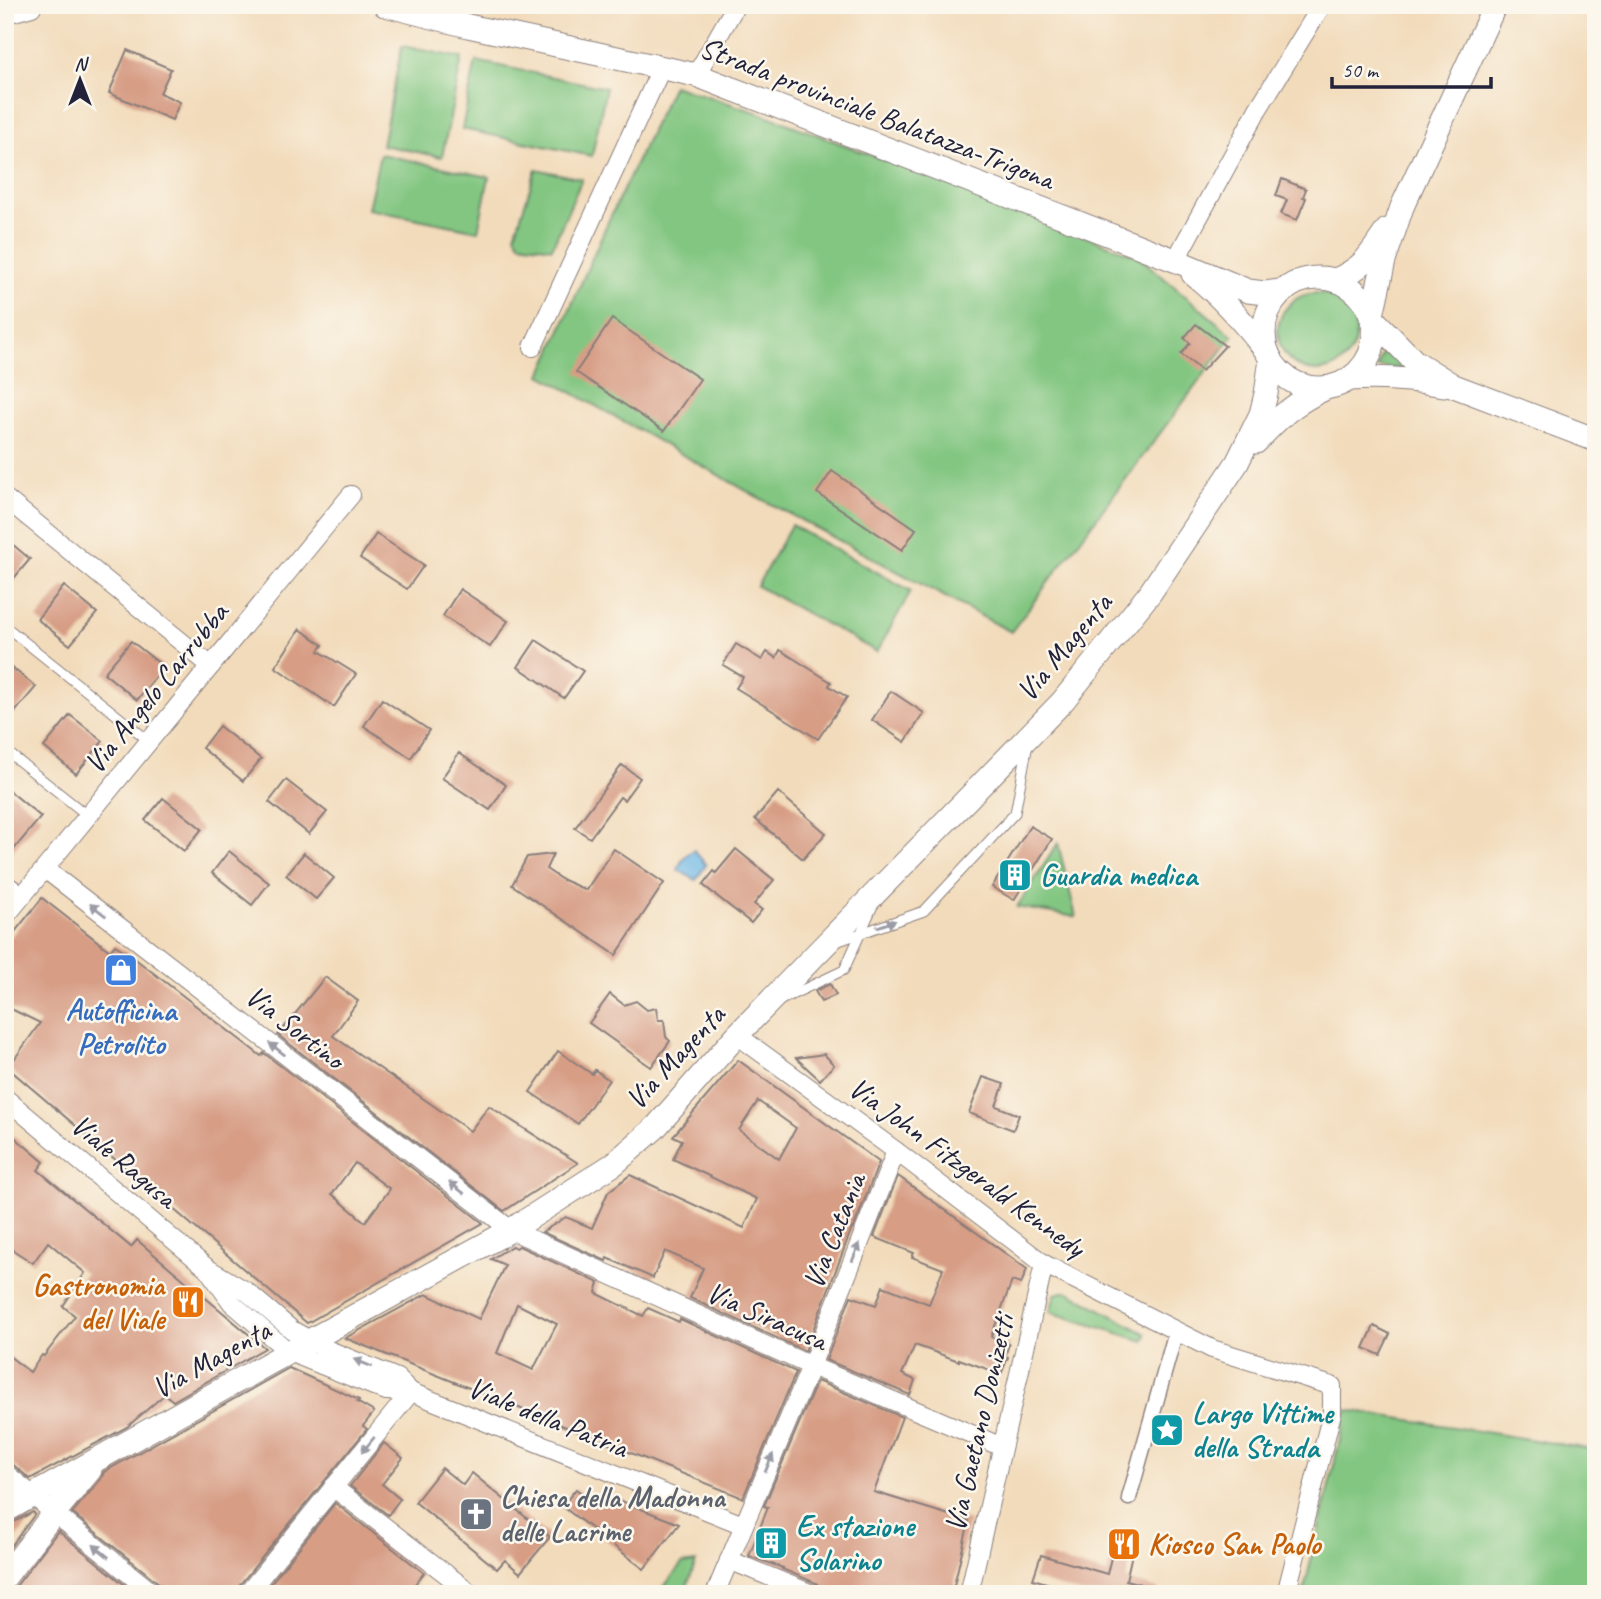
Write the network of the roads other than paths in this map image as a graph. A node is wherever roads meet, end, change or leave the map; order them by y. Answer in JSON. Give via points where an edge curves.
{"nodes":[{"id":1,"x":30,"y":5,"type":"edge"},
{"id":2,"x":386,"y":5,"type":"edge"},
{"id":3,"x":736,"y":5,"type":"edge"},
{"id":4,"x":1322,"y":5,"type":"edge"},
{"id":5,"x":1495,"y":5,"type":"edge"},
{"id":6,"x":5,"y":12,"type":"edge"},
{"id":7,"x":661,"y":69,"type":"junction"},
{"id":8,"x":696,"y":75,"type":"junction"},
{"id":9,"x":1402,"y":207,"type":"junction"},
{"id":10,"x":1177,"y":261,"type":"junction"},
{"id":11,"x":1336,"y":280,"type":"junction"},
{"id":12,"x":1285,"y":290,"type":"junction"},
{"id":13,"x":1372,"y":317,"type":"junction"},
{"id":14,"x":533,"y":347,"type":"dead end"},
{"id":15,"x":1269,"y":356,"type":"junction"},
{"id":16,"x":1350,"y":379,"type":"junction"},
{"id":17,"x":1454,"y":386,"type":"junction"},
{"id":18,"x":1326,"y":388,"type":"junction"},
{"id":19,"x":1596,"y":440,"type":"edge"},
{"id":20,"x":1237,"y":463,"type":"junction"},
{"id":21,"x":351,"y":495,"type":"dead end"},
{"id":22,"x":5,"y":498,"type":"edge"},
{"id":23,"x":5,"y":626,"type":"edge"},
{"id":24,"x":211,"y":666,"type":"junction"},
{"id":25,"x":1029,"y":736,"type":"junction"},
{"id":26,"x":149,"y":741,"type":"junction"},
{"id":27,"x":5,"y":750,"type":"edge"},
{"id":28,"x":88,"y":816,"type":"junction"},
{"id":29,"x":45,"y":869,"type":"junction"},
{"id":30,"x":5,"y":877,"type":"edge"},
{"id":31,"x":881,"y":886,"type":"junction"},
{"id":32,"x":24,"y":893,"type":"junction"},
{"id":33,"x":5,"y":917,"type":"edge"},
{"id":34,"x":860,"y":933,"type":"junction"},
{"id":35,"x":822,"y":948,"type":"junction"},
{"id":36,"x":765,"y":1006,"type":"junction"},
{"id":37,"x":737,"y":1035,"type":"junction"},
{"id":38,"x":5,"y":1098,"type":"edge"},
{"id":39,"x":896,"y":1151,"type":"junction"},
{"id":40,"x":511,"y":1230,"type":"junction"},
{"id":41,"x":1044,"y":1264,"type":"junction"},
{"id":42,"x":207,"y":1268,"type":"junction"},
{"id":43,"x":1176,"y":1331,"type":"junction"},
{"id":44,"x":310,"y":1340,"type":"junction"},
{"id":45,"x":289,"y":1352,"type":"junction"},
{"id":46,"x":811,"y":1366,"type":"junction"},
{"id":47,"x":411,"y":1392,"type":"junction"},
{"id":48,"x":1002,"y":1447,"type":"junction"},
{"id":49,"x":101,"y":1457,"type":"junction"},
{"id":50,"x":5,"y":1473,"type":"edge"},
{"id":51,"x":333,"y":1487,"type":"junction"},
{"id":52,"x":33,"y":1496,"type":"junction"},
{"id":53,"x":1129,"y":1498,"type":"dead end"},
{"id":54,"x":5,"y":1511,"type":"edge"},
{"id":55,"x":54,"y":1513,"type":"junction"},
{"id":56,"x":743,"y":1525,"type":"junction"},
{"id":57,"x":729,"y":1560,"type":"junction"},
{"id":58,"x":5,"y":1577,"type":"edge"},
{"id":59,"x":154,"y":1594,"type":"edge"},
{"id":60,"x":247,"y":1594,"type":"edge"},
{"id":61,"x":471,"y":1594,"type":"edge"},
{"id":62,"x":715,"y":1594,"type":"edge"},
{"id":63,"x":812,"y":1594,"type":"edge"},
{"id":64,"x":969,"y":1594,"type":"edge"},
{"id":65,"x":1286,"y":1594,"type":"edge"}],
"edges":[{"from":1,"to":6,"type":"street"},
{"from":2,"to":7,"type":"street","name":"Strada provinciale Balatazza-Trigona"},
{"from":3,"to":8,"type":"street"},
{"from":4,"to":10,"type":"street","via":[[1258,109]]},
{"from":5,"to":9,"type":"street"},
{"from":7,"to":8,"type":"street","name":"Strada provinciale Balatazza-Trigona"},
{"from":7,"to":14,"type":"street"},
{"from":8,"to":10,"type":"street","name":"Strada provinciale Balatazza-Trigona"},
{"from":9,"to":11,"type":"street","via":[[1366,262]]},
{"from":9,"to":13,"type":"street"},
{"from":10,"to":12,"type":"street","name":"Strada provinciale Balatazza-Trigona","via":[[1248,291]]},
{"from":10,"to":15,"type":"street","via":[[1206,285]]},
{"from":11,"to":12,"type":"street","via":[[1309,278]]},
{"from":11,"to":13,"type":"street","via":[[1358,293]]},
{"from":12,"to":15,"type":"street","via":[[1266,319]]},
{"from":13,"to":16,"type":"street","via":[[1373,346]]},
{"from":13,"to":17,"type":"street","via":[[1414,361]]},
{"from":15,"to":18,"type":"street","via":[[1294,382]]},
{"from":15,"to":20,"type":"street","via":[[1261,414]]},
{"from":16,"to":17,"type":"street","via":[[1374,377]]},
{"from":16,"to":18,"type":"street"},
{"from":17,"to":19,"type":"street"},
{"from":18,"to":20,"type":"street","via":[[1279,416]]},
{"from":20,"to":25,"type":"street","name":"Via Magenta","via":[[1150,593]]},
{"from":21,"to":24,"type":"street","name":"Via Angelo Carrubba"},
{"from":22,"to":24,"type":"street"},
{"from":23,"to":26,"type":"lane"},
{"from":24,"to":26,"type":"street","name":"Via Angelo Carrubba"},
{"from":25,"to":31,"type":"street","name":"Via Magenta"},
{"from":34,"to":25,"type":"lane","one_way":true,"via":[[924,911],[1016,813]]},
{"from":26,"to":28,"type":"street","name":"Via Angelo Carrubba"},
{"from":27,"to":28,"type":"lane"},
{"from":28,"to":29,"type":"street","name":"Via Angelo Carrubba"},
{"from":29,"to":32,"type":"street","name":"Via Angelo Carrubba"},
{"from":40,"to":29,"type":"street","name":"Via Sortino","one_way":true},
{"from":30,"to":32,"type":"lane"},
{"from":31,"to":34,"type":"lane"},
{"from":31,"to":35,"type":"street","name":"Via Magenta"},
{"from":32,"to":33,"type":"street","name":"Via Angelo Carrubba"},
{"from":34,"to":35,"type":"lane"},
{"from":34,"to":36,"type":"lane","via":[[844,970]]},
{"from":35,"to":36,"type":"street","name":"Via Magenta"},
{"from":36,"to":37,"type":"street","name":"Via Magenta"},
{"from":37,"to":39,"type":"street","name":"Via John Fitzgerald Kennedy"},
{"from":37,"to":40,"type":"street","name":"Via Magenta","via":[[655,1128],[614,1164]]},
{"from":38,"to":42,"type":"street","name":"Viale Ragusa"},
{"from":39,"to":41,"type":"street","name":"Via John Fitzgerald Kennedy"},
{"from":46,"to":39,"type":"street","name":"Via Catania","one_way":true},
{"from":40,"to":44,"type":"street","name":"Via Magenta"},
{"from":40,"to":46,"type":"street","name":"Via Siracusa"},
{"from":41,"to":43,"type":"street","name":"Via John Fitzgerald Kennedy"},
{"from":41,"to":48,"type":"street","name":"Via Gaetano Donizetti"},
{"from":42,"to":44,"type":"street"},
{"from":42,"to":45,"type":"street","via":[[232,1303]]},
{"from":43,"to":53,"type":"street"},
{"from":43,"to":65,"type":"street","name":"Via John Fitzgerald Kennedy","via":[[1212,1349],[1332,1386],[1332,1413]]},
{"from":44,"to":45,"type":"street","name":"Via Magenta"},
{"from":47,"to":44,"type":"street","one_way":true,"via":[[397,1378]]},
{"from":45,"to":47,"type":"street","via":[[386,1391]]},
{"from":45,"to":49,"type":"street","name":"Via Magenta"},
{"from":46,"to":48,"type":"street","name":"Via Siracusa"},
{"from":56,"to":46,"type":"street","name":"Via Catania","one_way":true},
{"from":47,"to":51,"type":"street","one_way":true},
{"from":47,"to":56,"type":"street","name":"Viale della Patria"},
{"from":48,"to":64,"type":"street","name":"Via Gaetano Donizetti"},
{"from":49,"to":52,"type":"street","name":"Via Magenta"},
{"from":49,"to":55,"type":"street"},
{"from":50,"to":52,"type":"street"},
{"from":51,"to":60,"type":"street"},
{"from":51,"to":61,"type":"street"},
{"from":52,"to":54,"type":"street","name":"Via Magenta"},
{"from":52,"to":55,"type":"street"},
{"from":55,"to":58,"type":"street"},
{"from":59,"to":55,"type":"street","one_way":true},
{"from":56,"to":57,"type":"street","name":"Via Catania"},
{"from":57,"to":62,"type":"street","name":"Via Catania"},
{"from":57,"to":63,"type":"street"}]}
